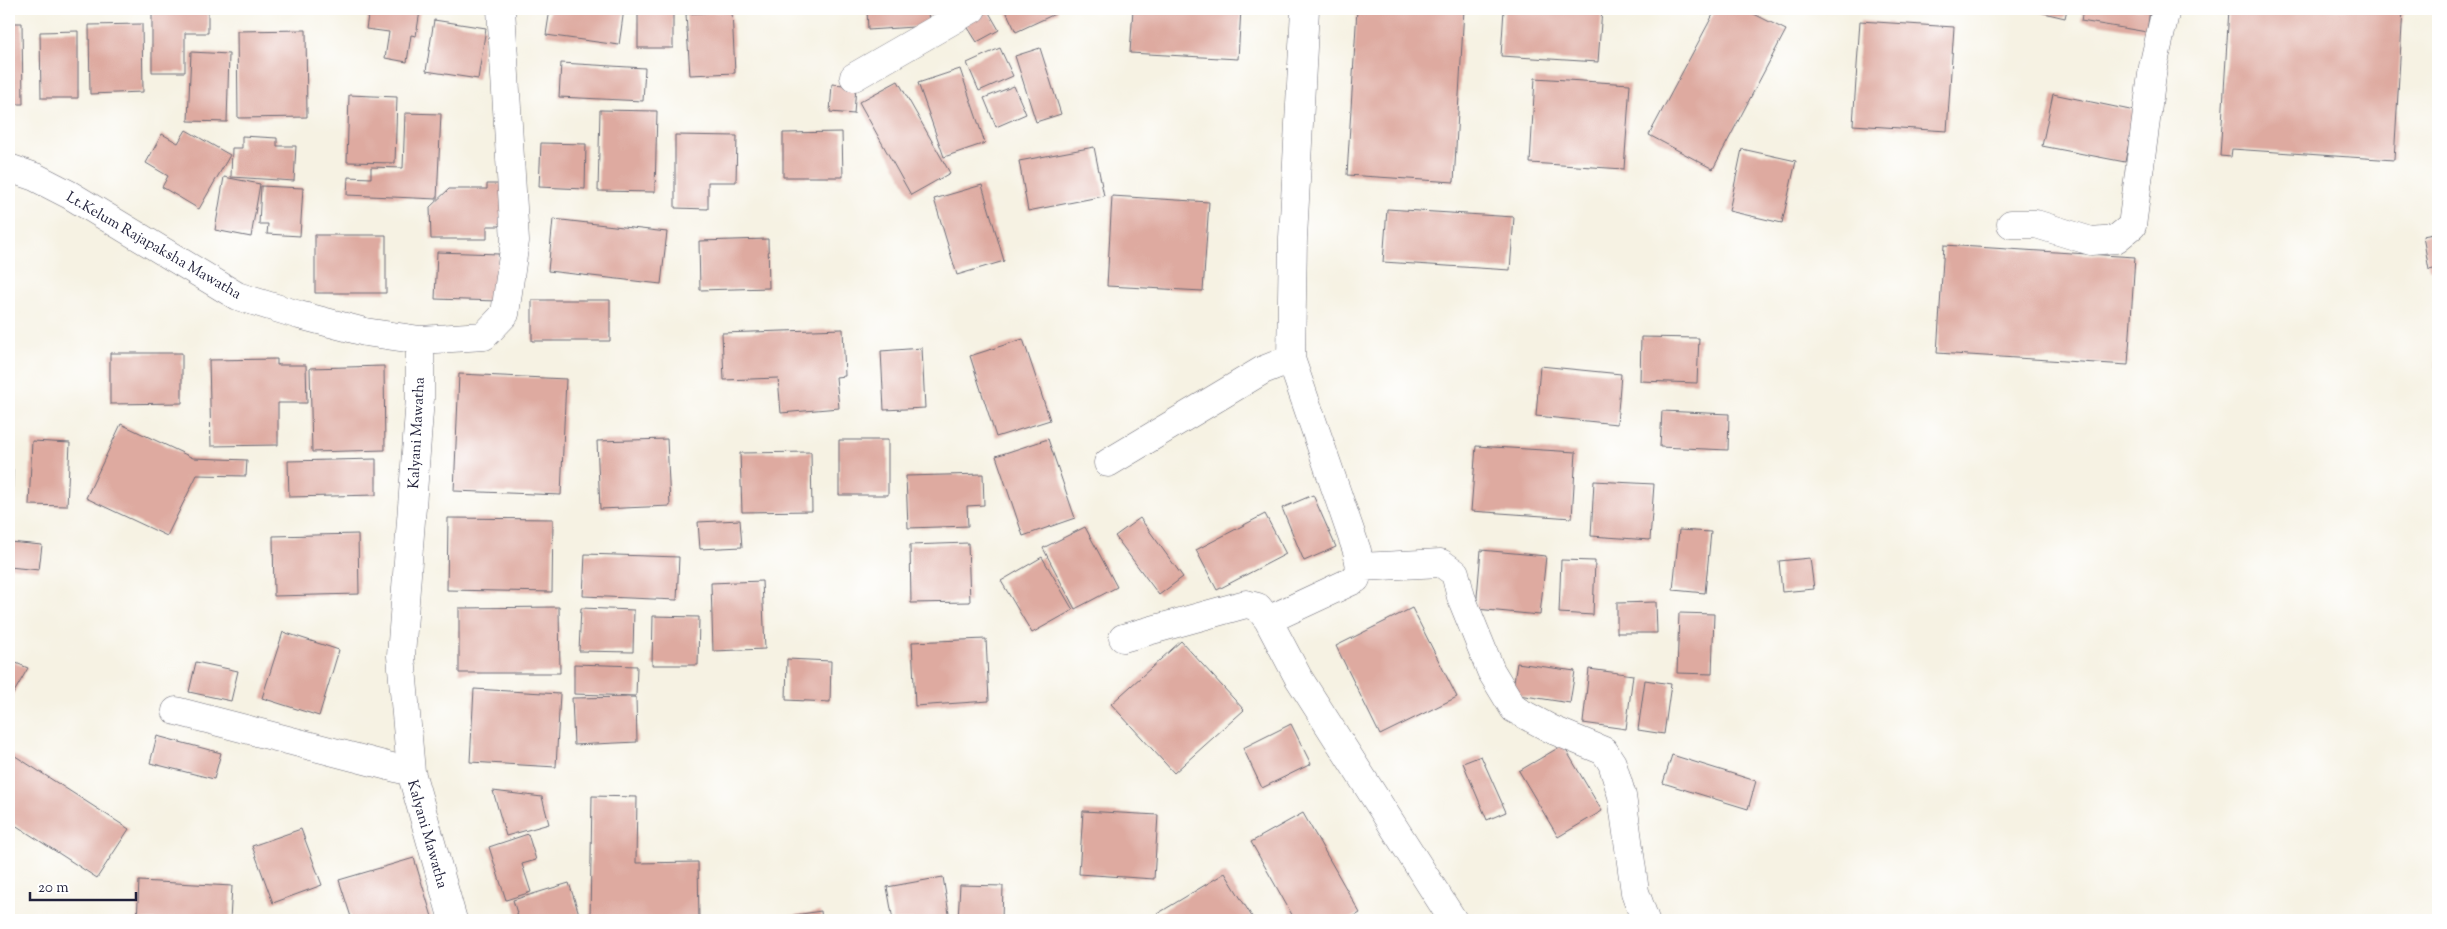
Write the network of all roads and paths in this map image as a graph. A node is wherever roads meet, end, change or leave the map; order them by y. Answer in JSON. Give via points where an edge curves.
{"nodes":[{"id":1,"x":501,"y":9,"type":"edge"},
{"id":2,"x":972,"y":9,"type":"edge"},
{"id":3,"x":1304,"y":9,"type":"edge"},
{"id":4,"x":2166,"y":9,"type":"edge"},
{"id":5,"x":854,"y":77,"type":"dead end"},
{"id":6,"x":9,"y":168,"type":"edge"},
{"id":7,"x":2012,"y":224,"type":"dead end"},
{"id":8,"x":420,"y":340,"type":"junction"},
{"id":9,"x":1291,"y":359,"type":"junction"},
{"id":10,"x":1108,"y":463,"type":"dead end"},
{"id":11,"x":1360,"y":567,"type":"junction"},
{"id":12,"x":1268,"y":620,"type":"junction"},
{"id":13,"x":1122,"y":638,"type":"dead end"},
{"id":14,"x":176,"y":711,"type":"dead end"},
{"id":15,"x":411,"y":772,"type":"junction"},
{"id":16,"x":453,"y":920,"type":"edge"},
{"id":17,"x":1453,"y":920,"type":"edge"},
{"id":18,"x":1646,"y":920,"type":"edge"}],
"edges":[{"from":1,"to":8,"type":"street","via":[[515,241],[505,314],[484,336]]},
{"from":2,"to":5,"type":"street"},
{"from":3,"to":9,"type":"street"},
{"from":4,"to":7,"type":"street","via":[[2152,67],[2132,226],[2116,239],[2090,241],[2036,224]]},
{"from":6,"to":8,"type":"street","name":"Lt.Kelum Rajapaksha Mawatha","via":[[70,195],[236,296],[365,332]]},
{"from":8,"to":15,"type":"street","name":"Kalyani Mawatha","via":[[420,398],[401,656]]},
{"from":9,"to":10,"type":"street","via":[[1263,370]]},
{"from":9,"to":11,"type":"street","via":[[1358,551]]},
{"from":11,"to":12,"type":"street","via":[[1356,579]]},
{"from":11,"to":18,"type":"street","via":[[1441,563],[1455,573],[1461,597],[1491,671],[1514,709],[1553,730],[1604,751],[1612,763],[1622,796],[1635,892]]},
{"from":12,"to":13,"type":"street","via":[[1258,607],[1246,604]]},
{"from":12,"to":17,"type":"street","via":[[1298,677]]},
{"from":14,"to":15,"type":"street"},
{"from":15,"to":16,"type":"street","name":"Kalyani Mawatha"}]}
